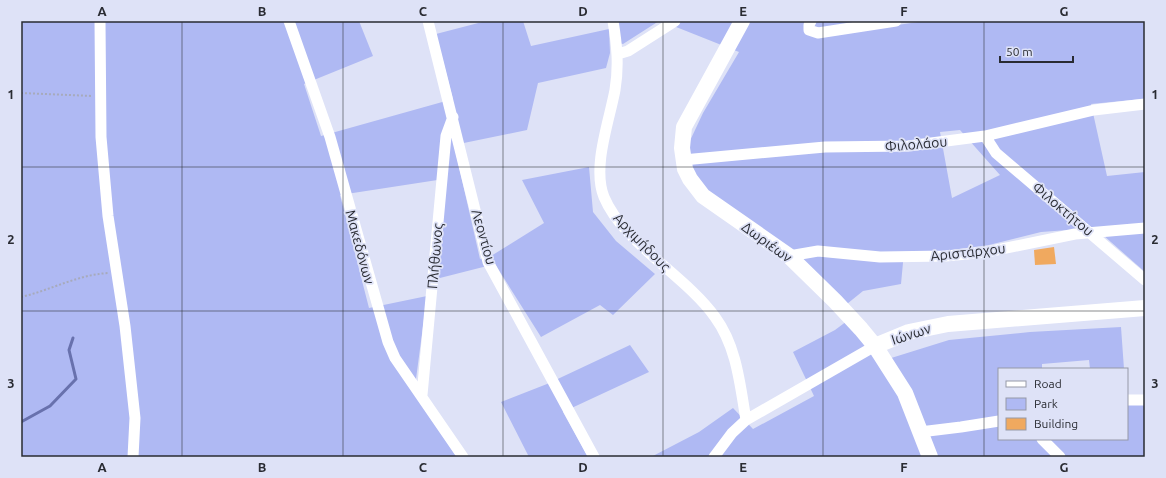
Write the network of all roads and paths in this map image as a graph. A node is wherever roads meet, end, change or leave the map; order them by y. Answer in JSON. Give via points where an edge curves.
{"nodes":[{"id":1,"x":100,"y":21,"type":"edge"},
{"id":2,"x":289,"y":21,"type":"edge"},
{"id":3,"x":428,"y":21,"type":"edge"},
{"id":4,"x":613,"y":21,"type":"edge"},
{"id":5,"x":675,"y":21,"type":"edge"},
{"id":6,"x":742,"y":21,"type":"edge"},
{"id":7,"x":896,"y":21,"type":"edge"},
{"id":8,"x":810,"y":26,"type":"edge"},
{"id":9,"x":618,"y":54,"type":"junction"},
{"id":10,"x":21,"y":93,"type":"edge"},
{"id":11,"x":100,"y":97,"type":"junction"},
{"id":12,"x":1145,"y":104,"type":"edge"},
{"id":13,"x":453,"y":117,"type":"junction"},
{"id":14,"x":984,"y":136,"type":"junction"},
{"id":15,"x":683,"y":160,"type":"junction"},
{"id":16,"x":1145,"y":228,"type":"edge"},
{"id":17,"x":1090,"y":232,"type":"junction"},
{"id":18,"x":789,"y":256,"type":"junction"},
{"id":19,"x":117,"y":272,"type":"junction"},
{"id":20,"x":1145,"y":280,"type":"edge"},
{"id":21,"x":21,"y":297,"type":"edge"},
{"id":22,"x":1145,"y":308,"type":"edge"},
{"id":23,"x":875,"y":346,"type":"junction"},
{"id":24,"x":422,"y":395,"type":"junction"},
{"id":25,"x":1128,"y":400,"type":"edge"},
{"id":26,"x":1145,"y":400,"type":"edge"},
{"id":27,"x":746,"y":420,"type":"junction"},
{"id":28,"x":998,"y":421,"type":"edge"},
{"id":29,"x":920,"y":432,"type":"junction"},
{"id":30,"x":1043,"y":440,"type":"edge"},
{"id":31,"x":716,"y":456,"type":"edge"},
{"id":32,"x":133,"y":457,"type":"edge"},
{"id":33,"x":463,"y":457,"type":"edge"},
{"id":34,"x":594,"y":457,"type":"edge"},
{"id":35,"x":930,"y":457,"type":"edge"},
{"id":36,"x":1060,"y":457,"type":"edge"}],
"edges":[{"from":1,"to":11,"type":"street"},
{"from":2,"to":24,"type":"street","name":"Μακεδόνων","via":[[330,137],[388,342],[395,358]]},
{"from":3,"to":13,"type":"street","name":"Λεοντίου"},
{"from":4,"to":9,"type":"street","name":"Αρχιμήδους"},
{"from":5,"to":9,"type":"street"},
{"from":6,"to":15,"type":"street","name":"Δωριέων","via":[[687,122],[682,138]]},
{"from":7,"to":8,"type":"street","via":[[820,33]]},
{"from":9,"to":27,"type":"street","name":"Αρχιμήδους","via":[[615,89],[600,166],[604,196],[624,227],[697,296],[720,324],[736,364]]},
{"from":10,"to":11,"type":"path"},
{"from":11,"to":19,"type":"street","via":[[108,216]]},
{"from":12,"to":14,"type":"street","name":"Φιλολάου","via":[[1088,111]]},
{"from":13,"to":24,"type":"street","name":"Πλήθωνος","via":[[446,136]]},
{"from":13,"to":34,"type":"street","name":"Λεοντίου","via":[[488,262]]},
{"from":14,"to":15,"type":"street","name":"Φιλολάου","via":[[908,146],[826,147]]},
{"from":14,"to":17,"type":"street","name":"Φιλοκτήτου","via":[[996,153]]},
{"from":15,"to":18,"type":"street","name":"Δωριέων","via":[[690,179],[703,196]]},
{"from":16,"to":17,"type":"street","name":"Αριστάρχου"},
{"from":17,"to":18,"type":"street","name":"Αριστάρχου","via":[[960,255],[880,258],[818,251]]},
{"from":17,"to":20,"type":"street","name":"Φιλοκτήτου"},
{"from":18,"to":23,"type":"street","name":"Δωριέων","via":[[835,301]]},
{"from":19,"to":21,"type":"path","via":[[78,278]]},
{"from":19,"to":32,"type":"street","via":[[135,418]]},
{"from":22,"to":23,"type":"street","name":"Ιώνων","via":[[935,326],[909,332]]},
{"from":23,"to":27,"type":"street","name":"Ιώνων"},
{"from":23,"to":29,"type":"street","name":"Δωριέων","via":[[905,392]]},
{"from":24,"to":33,"type":"street","name":"Μακεδόνων"},
{"from":25,"to":26,"type":"street"},
{"from":27,"to":31,"type":"street","name":"Ιώνων","via":[[732,433]]},
{"from":28,"to":29,"type":"street"},
{"from":29,"to":35,"type":"street","name":"Δωριέων"},
{"from":30,"to":36,"type":"street"}]}
